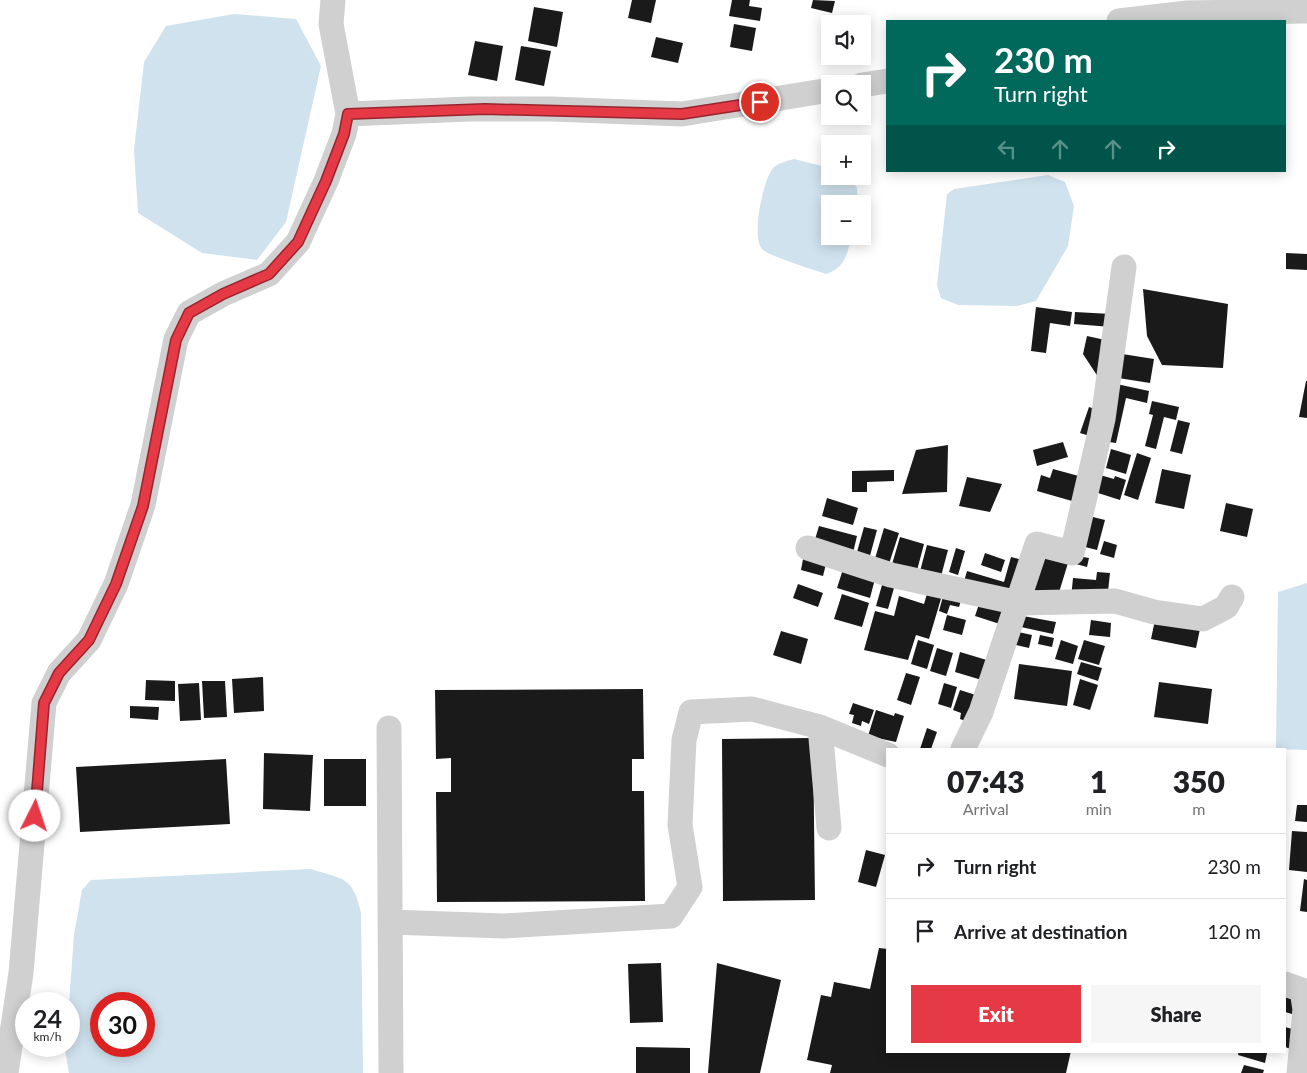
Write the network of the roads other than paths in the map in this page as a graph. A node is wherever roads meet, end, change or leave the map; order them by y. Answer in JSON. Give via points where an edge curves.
{"nodes":[{"id":1,"x":333,"y":0,"type":"edge"},
{"id":2,"x":1307,"y":11,"type":"edge"},
{"id":3,"x":1128,"y":20,"type":"edge"},
{"id":4,"x":886,"y":81,"type":"edge"},
{"id":5,"x":871,"y":84,"type":"edge"},
{"id":6,"x":821,"y":91,"type":"edge"},
{"id":7,"x":348,"y":114,"type":"junction"},
{"id":8,"x":1124,"y":267,"type":"dead end"},
{"id":9,"x":808,"y":548,"type":"dead end"},
{"id":10,"x":1232,"y":597,"type":"dead end"},
{"id":11,"x":1018,"y":603,"type":"junction"},
{"id":12,"x":820,"y":727,"type":"junction"},
{"id":13,"x":390,"y":728,"type":"dead end"},
{"id":14,"x":963,"y":748,"type":"edge"},
{"id":15,"x":886,"y":754,"type":"edge"},
{"id":16,"x":829,"y":828,"type":"dead end"},
{"id":17,"x":390,"y":922,"type":"junction"},
{"id":18,"x":1286,"y":984,"type":"edge"},
{"id":19,"x":6,"y":1073,"type":"edge"},
{"id":20,"x":391,"y":1073,"type":"edge"},
{"id":21,"x":1299,"y":1073,"type":"edge"}],
"edges":[{"from":1,"to":7,"type":"street","via":[[331,24]]},
{"from":2,"to":3,"type":"street","via":[[1187,13]]},
{"from":4,"to":5,"type":"street"},
{"from":6,"to":7,"type":"street","via":[[682,114],[487,109]]},
{"from":7,"to":19,"type":"street","via":[[326,181],[298,242],[269,274],[189,313],[176,340],[143,506],[116,584],[89,640],[59,673],[44,703],[22,964]]},
{"from":8,"to":11,"type":"street","via":[[1103,419],[1072,553],[1037,544]]},
{"from":9,"to":11,"type":"street","via":[[891,576]]},
{"from":10,"to":11,"type":"street","via":[[1226,607],[1203,619],[1154,612],[1115,601]]},
{"from":11,"to":14,"type":"street","via":[[982,712]]},
{"from":12,"to":15,"type":"street"},
{"from":12,"to":16,"type":"street"},
{"from":12,"to":17,"type":"street","via":[[752,709],[691,712],[684,740],[680,825],[690,887],[671,916],[504,926]]},
{"from":13,"to":17,"type":"street"},
{"from":17,"to":20,"type":"street"},
{"from":18,"to":21,"type":"street","via":[[1302,990],[1305,1010]]}]}
